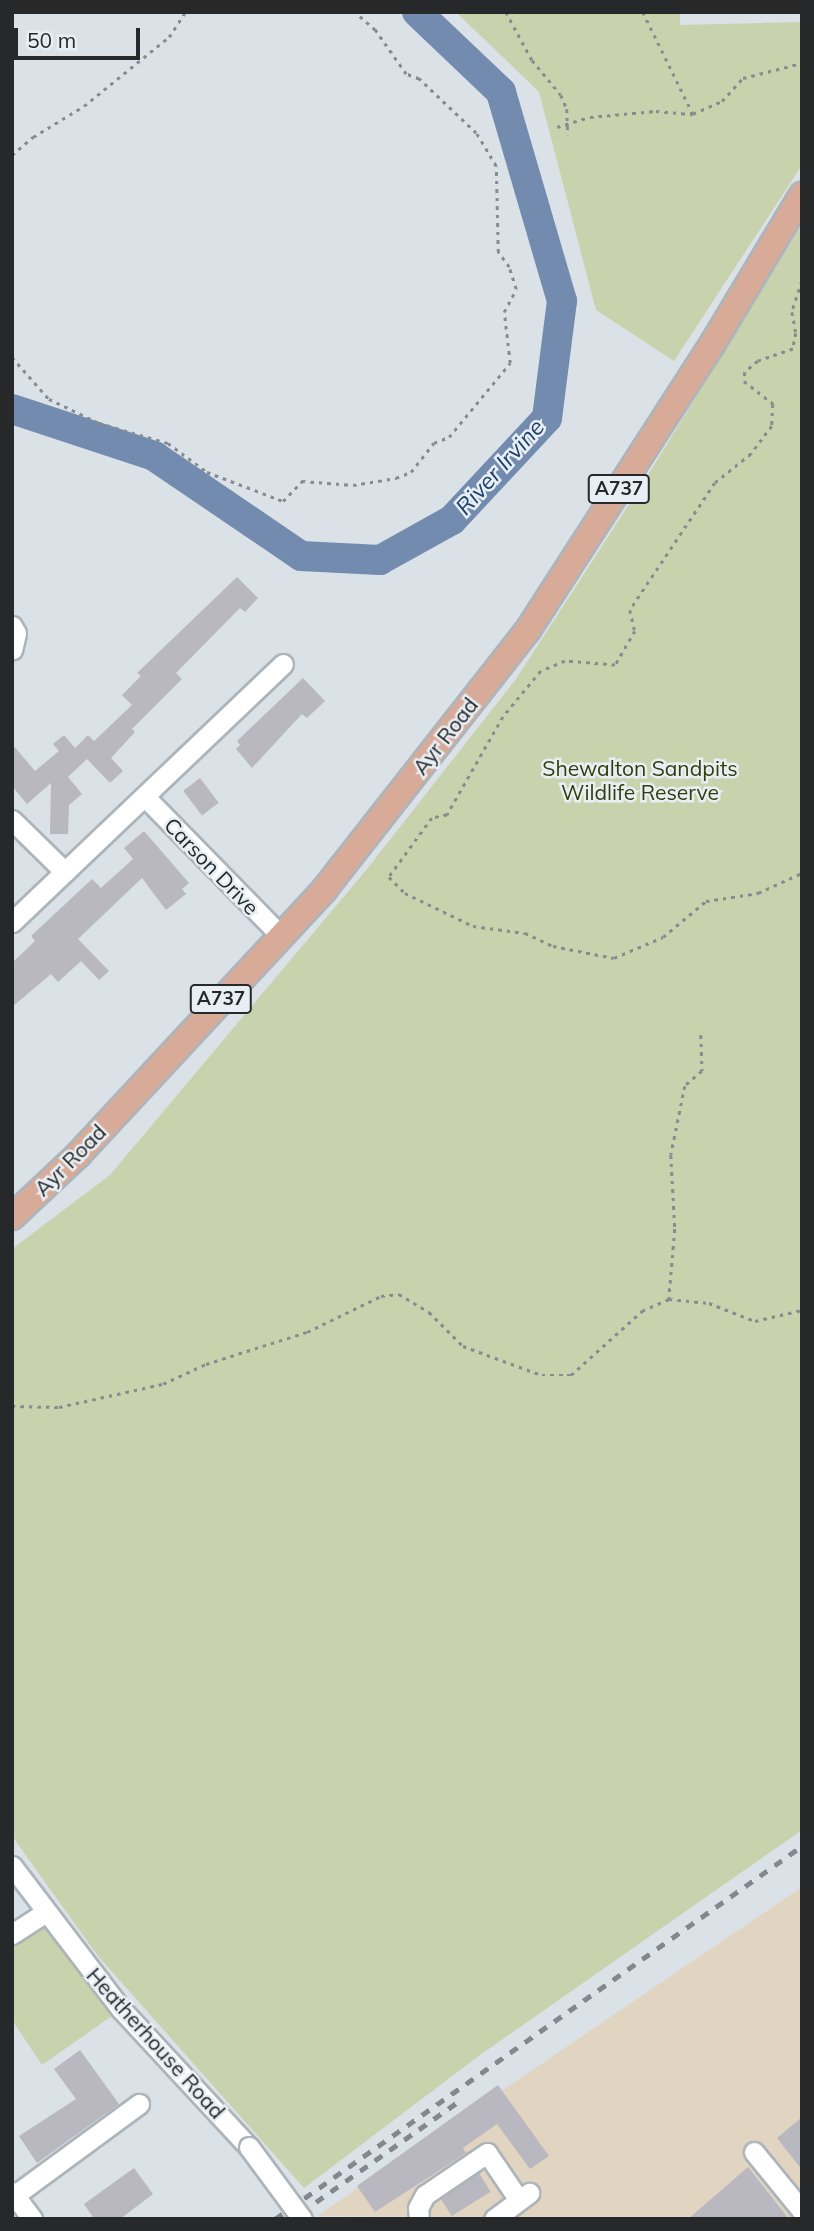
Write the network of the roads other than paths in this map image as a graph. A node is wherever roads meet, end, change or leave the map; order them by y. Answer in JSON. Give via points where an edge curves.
{"nodes":[{"id":1,"x":802,"y":195,"type":"edge"},
{"id":2,"x":12,"y":626,"type":"edge"},
{"id":3,"x":12,"y":650,"type":"edge"},
{"id":4,"x":283,"y":664,"type":"dead end"},
{"id":5,"x":145,"y":797,"type":"junction"},
{"id":6,"x":12,"y":820,"type":"edge"},
{"id":7,"x":65,"y":872,"type":"junction"},
{"id":8,"x":12,"y":922,"type":"edge"},
{"id":9,"x":280,"y":935,"type":"junction"},
{"id":10,"x":12,"y":1217,"type":"edge"},
{"id":11,"x":12,"y":1866,"type":"edge"},
{"id":12,"x":46,"y":1912,"type":"junction"},
{"id":13,"x":12,"y":1934,"type":"edge"},
{"id":14,"x":139,"y":2104,"type":"dead end"},
{"id":15,"x":754,"y":2152,"type":"dead end"},
{"id":16,"x":13,"y":2194,"type":"edge"},
{"id":17,"x":802,"y":2211,"type":"edge"},
{"id":18,"x":32,"y":2219,"type":"edge"},
{"id":19,"x":302,"y":2219,"type":"edge"},
{"id":20,"x":419,"y":2219,"type":"edge"},
{"id":21,"x":494,"y":2219,"type":"edge"}],
"edges":[{"from":1,"to":9,"type":"main road","name":"Ayr Road","number":"A737","via":[[713,343],[528,630],[324,890]]},
{"from":2,"to":3,"type":"street","via":[[16,633]]},
{"from":4,"to":5,"type":"street"},
{"from":5,"to":7,"type":"street"},
{"from":5,"to":9,"type":"street","name":"Carson Drive"},
{"from":6,"to":7,"type":"street"},
{"from":7,"to":8,"type":"street"},
{"from":9,"to":10,"type":"main road","name":"Ayr Road","number":"A737","via":[[78,1155]]},
{"from":11,"to":12,"type":"street","name":"Heatherhouse Road"},
{"from":12,"to":13,"type":"street"},
{"from":12,"to":19,"type":"street","name":"Heatherhouse Road","bridge":true,"via":[[121,2009],[249,2147]]},
{"from":14,"to":16,"type":"street"},
{"from":15,"to":17,"type":"street"},
{"from":16,"to":18,"type":"street"},
{"from":20,"to":21,"type":"street","via":[[418,2207],[425,2195],[487,2153],[524,2196]]}]}
